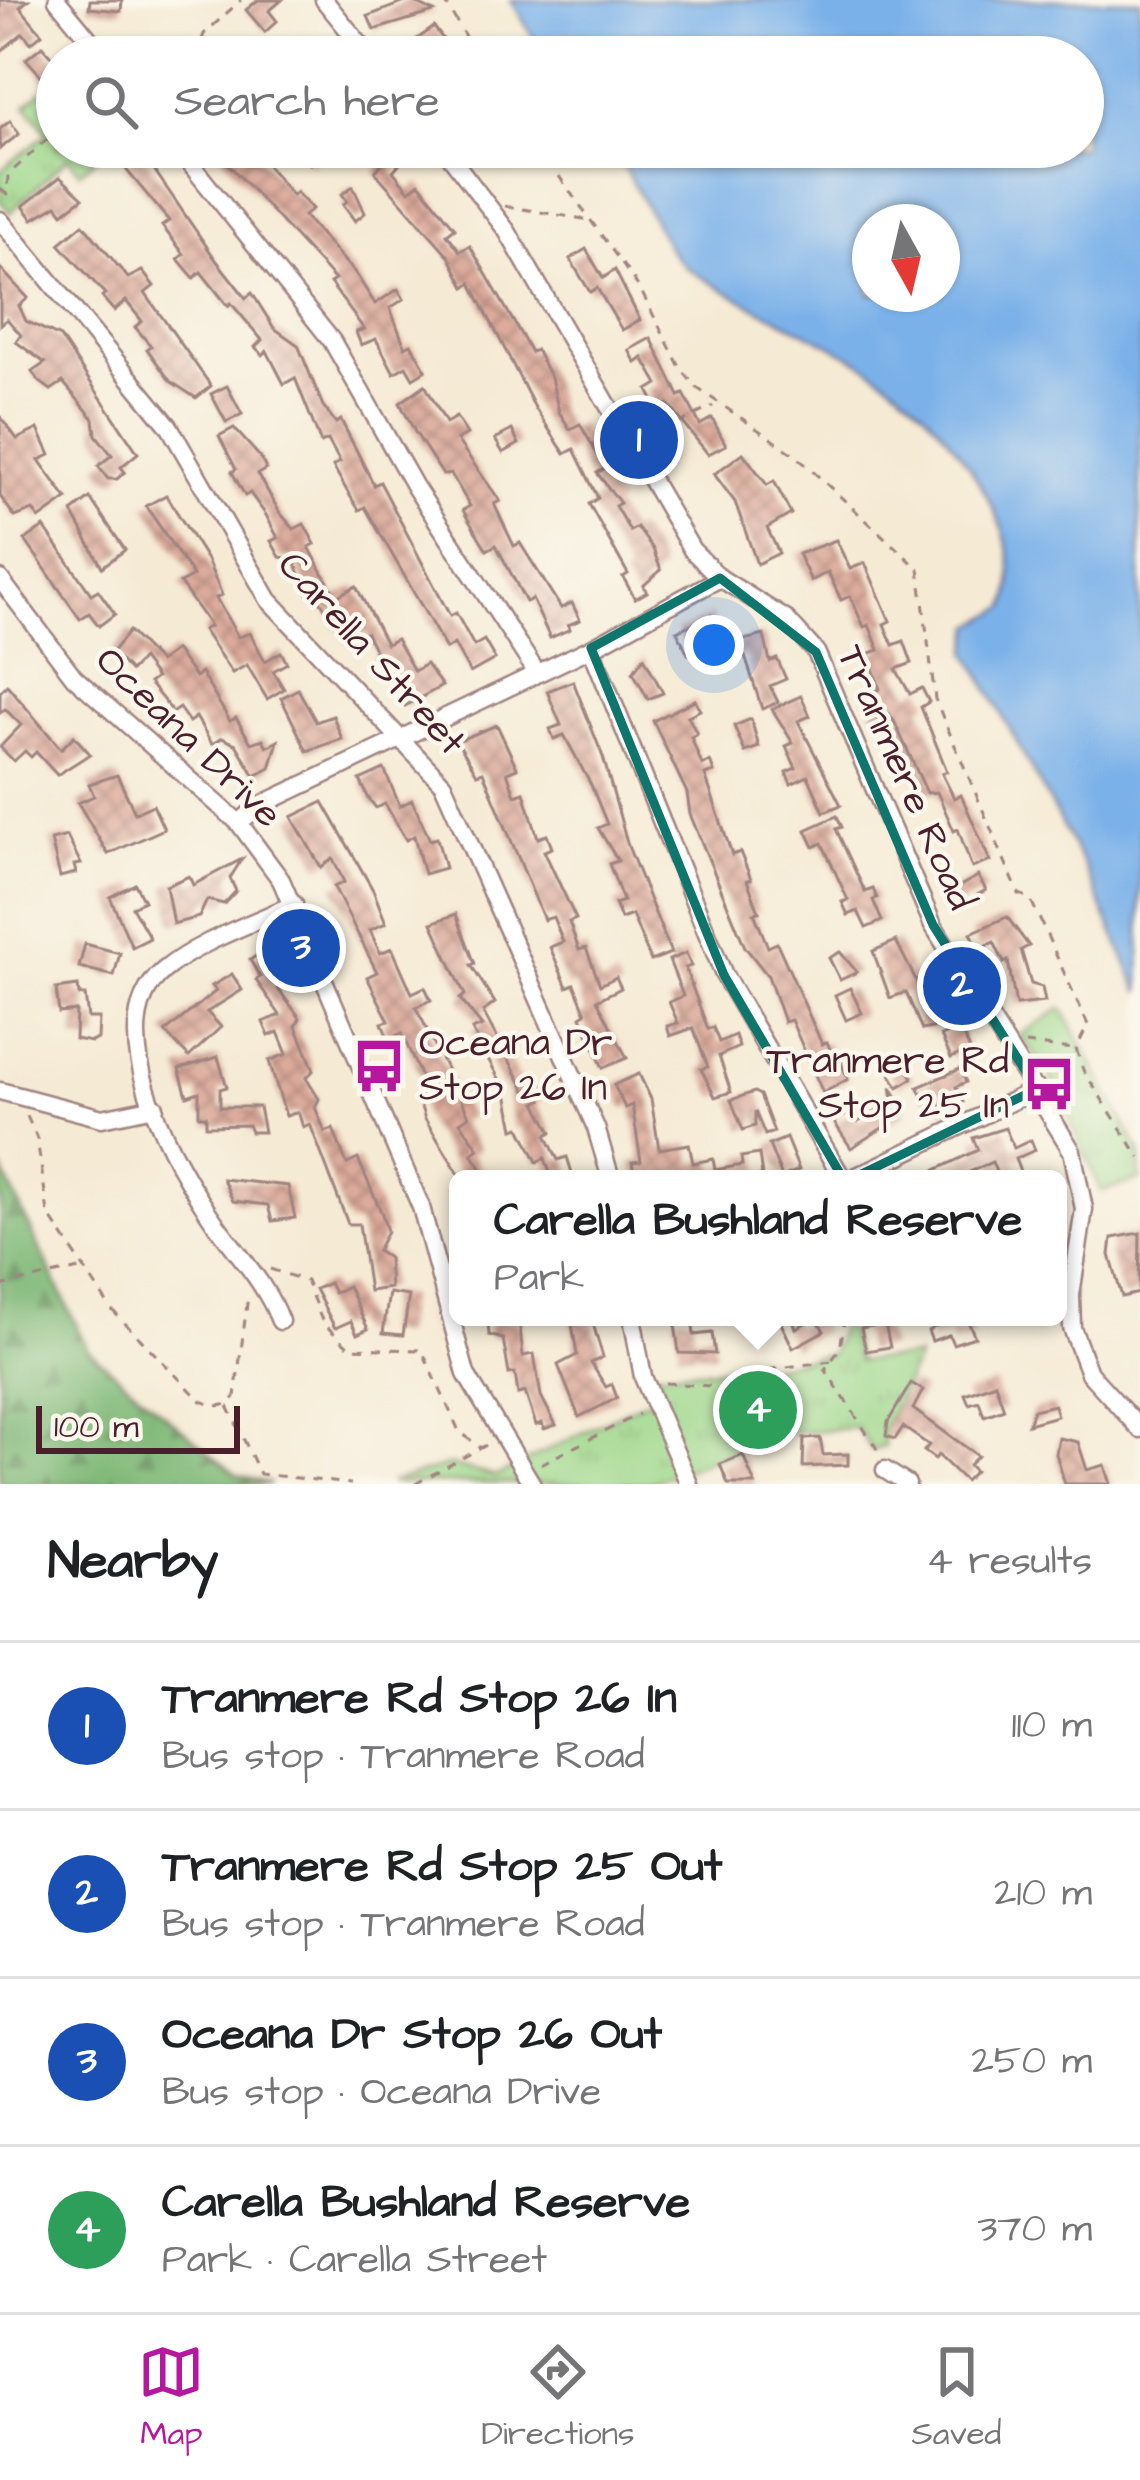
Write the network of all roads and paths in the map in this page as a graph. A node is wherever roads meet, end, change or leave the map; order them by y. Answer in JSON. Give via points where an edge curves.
{"nodes":[{"id":1,"x":57,"y":0,"type":"edge"},
{"id":2,"x":241,"y":0,"type":"edge"},
{"id":3,"x":324,"y":0,"type":"edge"},
{"id":4,"x":444,"y":0,"type":"edge"},
{"id":5,"x":87,"y":36,"type":"edge"},
{"id":6,"x":202,"y":36,"type":"edge"},
{"id":7,"x":353,"y":36,"type":"edge"},
{"id":8,"x":465,"y":36,"type":"edge"},
{"id":9,"x":36,"y":149,"type":"edge"},
{"id":10,"x":193,"y":168,"type":"edge"},
{"id":11,"x":459,"y":168,"type":"edge"},
{"id":12,"x":553,"y":168,"type":"edge"},
{"id":13,"x":0,"y":189,"type":"edge"},
{"id":14,"x":503,"y":207,"type":"dead end"},
{"id":15,"x":0,"y":220,"type":"edge"},
{"id":16,"x":590,"y":220,"type":"junction"},
{"id":17,"x":716,"y":404,"type":"junction"},
{"id":18,"x":640,"y":443,"type":"dead end"},
{"id":19,"x":720,"y":578,"type":"junction"},
{"id":20,"x":0,"y":579,"type":"edge"},
{"id":21,"x":591,"y":648,"type":"junction"},
{"id":22,"x":537,"y":673,"type":"junction"},
{"id":23,"x":400,"y":739,"type":"junction"},
{"id":24,"x":238,"y":823,"type":"junction"},
{"id":25,"x":294,"y":904,"type":"junction"},
{"id":26,"x":1023,"y":1045,"type":"dead end"},
{"id":27,"x":1076,"y":1049,"type":"junction"},
{"id":28,"x":1037,"y":1089,"type":"junction"},
{"id":29,"x":0,"y":1091,"type":"edge"},
{"id":30,"x":155,"y":1106,"type":"junction"},
{"id":31,"x":28,"y":1117,"type":"dead end"},
{"id":32,"x":1140,"y":1158,"type":"edge"},
{"id":33,"x":608,"y":1170,"type":"edge"},
{"id":34,"x":842,"y":1170,"type":"edge"},
{"id":35,"x":866,"y":1170,"type":"edge"},
{"id":36,"x":258,"y":1264,"type":"dead end"},
{"id":37,"x":86,"y":1268,"type":"junction"},
{"id":38,"x":256,"y":1285,"type":"dead end"},
{"id":39,"x":0,"y":1286,"type":"edge"},
{"id":40,"x":449,"y":1311,"type":"edge"},
{"id":41,"x":280,"y":1321,"type":"dead end"},
{"id":42,"x":453,"y":1326,"type":"edge"},
{"id":43,"x":634,"y":1326,"type":"edge"},
{"id":44,"x":844,"y":1326,"type":"edge"},
{"id":45,"x":831,"y":1361,"type":"junction"},
{"id":46,"x":656,"y":1387,"type":"dead end"},
{"id":47,"x":228,"y":1404,"type":"junction"},
{"id":48,"x":646,"y":1410,"type":"dead end"},
{"id":49,"x":1140,"y":1429,"type":"edge"},
{"id":50,"x":488,"y":1444,"type":"dead end"},
{"id":51,"x":481,"y":1448,"type":"junction"},
{"id":52,"x":878,"y":1452,"type":"dead end"},
{"id":53,"x":885,"y":1470,"type":"dead end"},
{"id":54,"x":533,"y":1475,"type":"edge"},
{"id":55,"x":351,"y":1484,"type":"edge"},
{"id":56,"x":415,"y":1484,"type":"edge"},
{"id":57,"x":689,"y":1484,"type":"edge"},
{"id":58,"x":907,"y":1484,"type":"edge"}],
"edges":[{"from":1,"to":5,"type":"street"},
{"from":2,"to":6,"type":"path"},
{"from":3,"to":7,"type":"street"},
{"from":4,"to":8,"type":"path"},
{"from":9,"to":13,"type":"path","via":[[8,175],[7,194]]},
{"from":10,"to":22,"type":"street","via":[[332,341],[415,487]]},
{"from":11,"to":19,"type":"street","name":"Tranmere Road","via":[[507,231],[680,533]]},
{"from":12,"to":16,"type":"path"},
{"from":14,"to":16,"type":"path"},
{"from":15,"to":23,"type":"street","name":"Carella Street","via":[[169,426],[269,600]]},
{"from":16,"to":17,"type":"path","via":[[661,322],[681,369]]},
{"from":17,"to":18,"type":"path"},
{"from":17,"to":27,"type":"path","via":[[794,454],[919,569],[934,699],[995,848],[1064,964],[1088,1025]]},
{"from":19,"to":21,"type":"street"},
{"from":19,"to":28,"type":"street","name":"Tranmere Road","via":[[787,620],[816,652],[933,925]]},
{"from":20,"to":24,"type":"street","name":"Oceana Drive","via":[[74,677]]},
{"from":21,"to":22,"type":"street"},
{"from":21,"to":34,"type":"street","via":[[724,975]]},
{"from":22,"to":23,"type":"street"},
{"from":23,"to":24,"type":"street"},
{"from":23,"to":33,"type":"street","name":"Carella Street","via":[[434,771],[463,822]]},
{"from":24,"to":25,"type":"street","name":"Oceana Drive"},
{"from":25,"to":30,"type":"street","via":[[185,956],[152,982],[134,1036]]},
{"from":25,"to":40,"type":"street","name":"Oceana Drive","via":[[421,1208]]},
{"from":26,"to":27,"type":"path"},
{"from":27,"to":32,"type":"path"},
{"from":28,"to":35,"type":"street"},
{"from":28,"to":49,"type":"street","name":"Tranmere Road","via":[[1072,1150],[1084,1197],[1070,1294],[1076,1344],[1099,1387]]},
{"from":29,"to":30,"type":"street","via":[[102,1118]]},
{"from":30,"to":41,"type":"street","via":[[194,1188]]},
{"from":31,"to":37,"type":"path","via":[[46,1207]]},
{"from":36,"to":51,"type":"path","via":[[306,1281],[323,1323],[350,1348],[422,1350],[459,1431]]},
{"from":37,"to":39,"type":"path"},
{"from":37,"to":47,"type":"path","via":[[111,1310],[200,1400]]},
{"from":38,"to":47,"type":"path","via":[[241,1321],[237,1389]]},
{"from":42,"to":54,"type":"street","name":"Oceana Drive","via":[[466,1374]]},
{"from":43,"to":57,"type":"street","via":[[643,1377]]},
{"from":44,"to":45,"type":"path"},
{"from":45,"to":46,"type":"path","via":[[758,1371],[727,1387]]},
{"from":45,"to":52,"type":"path","via":[[825,1370]]},
{"from":47,"to":55,"type":"path","via":[[260,1474]]},
{"from":48,"to":54,"type":"path"},
{"from":50,"to":51,"type":"path"},
{"from":51,"to":56,"type":"path"},
{"from":53,"to":58,"type":"street"}]}
